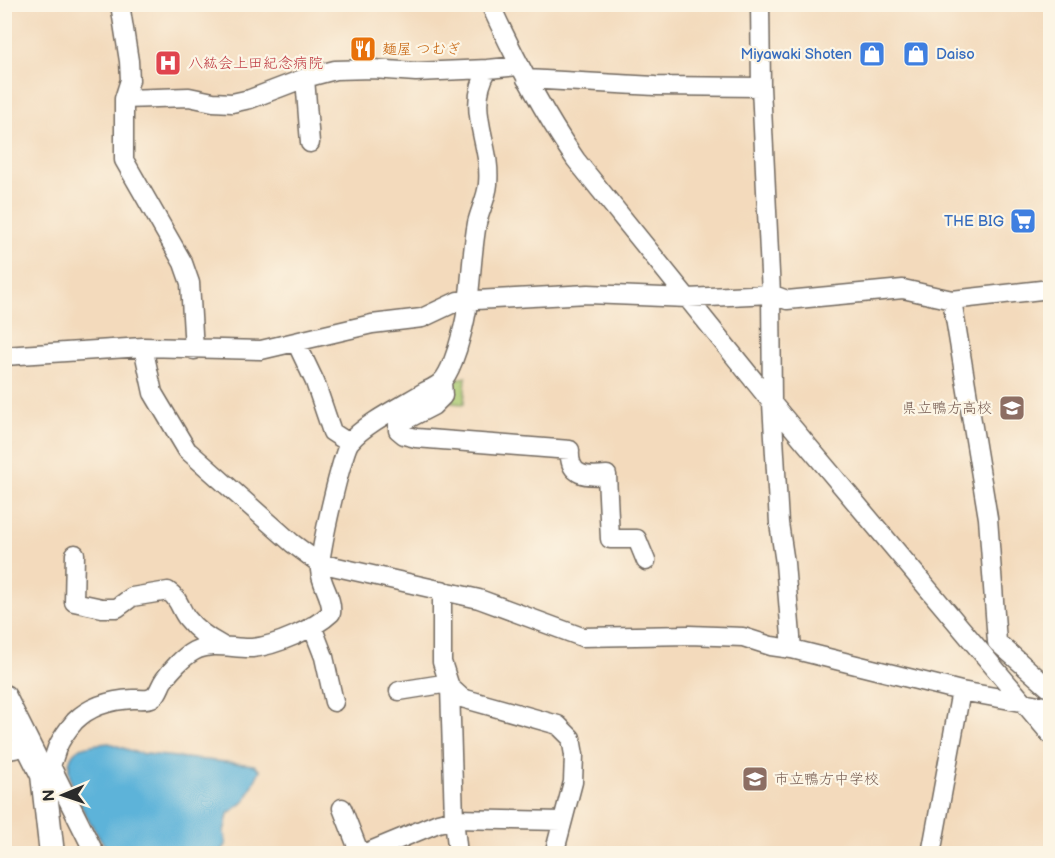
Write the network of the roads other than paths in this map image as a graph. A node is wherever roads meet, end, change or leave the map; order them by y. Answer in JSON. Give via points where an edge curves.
{"nodes":[{"id":1,"x":120,"y":4,"type":"edge"},
{"id":2,"x":490,"y":4,"type":"edge"},
{"id":3,"x":760,"y":4,"type":"edge"},
{"id":4,"x":488,"y":69,"type":"junction"},
{"id":5,"x":522,"y":73,"type":"junction"},
{"id":6,"x":305,"y":78,"type":"junction"},
{"id":7,"x":761,"y":87,"type":"junction"},
{"id":8,"x":124,"y":99,"type":"junction"},
{"id":9,"x":310,"y":143,"type":"dead end"},
{"id":10,"x":1050,"y":289,"type":"edge"},
{"id":11,"x":771,"y":294,"type":"junction"},
{"id":12,"x":688,"y":298,"type":"junction"},
{"id":13,"x":952,"y":300,"type":"junction"},
{"id":14,"x":470,"y":301,"type":"junction"},
{"id":15,"x":296,"y":342,"type":"junction"},
{"id":16,"x":143,"y":347,"type":"junction"},
{"id":17,"x":194,"y":350,"type":"junction"},
{"id":18,"x":4,"y":356,"type":"edge"},
{"id":19,"x":442,"y":382,"type":"junction"},
{"id":20,"x":772,"y":403,"type":"junction"},
{"id":21,"x":349,"y":443,"type":"junction"},
{"id":22,"x":75,"y":554,"type":"dead end"},
{"id":23,"x":646,"y":561,"type":"dead end"},
{"id":24,"x":319,"y":563,"type":"junction"},
{"id":25,"x":442,"y":590,"type":"junction"},
{"id":26,"x":312,"y":626,"type":"junction"},
{"id":27,"x":221,"y":645,"type":"junction"},
{"id":28,"x":792,"y":649,"type":"junction"},
{"id":29,"x":450,"y":685,"type":"junction"},
{"id":30,"x":1050,"y":689,"type":"edge"},
{"id":31,"x":399,"y":691,"type":"dead end"},
{"id":32,"x":961,"y":691,"type":"junction"},
{"id":33,"x":4,"y":696,"type":"edge"},
{"id":34,"x":334,"y":702,"type":"dead end"},
{"id":35,"x":1027,"y":704,"type":"junction"},
{"id":36,"x":1050,"y":707,"type":"edge"},
{"id":37,"x":1050,"y":734,"type":"edge"},
{"id":38,"x":30,"y":746,"type":"junction"},
{"id":39,"x":4,"y":751,"type":"edge"},
{"id":40,"x":48,"y":771,"type":"junction"},
{"id":41,"x":342,"y":808,"type":"dead end"},
{"id":42,"x":454,"y":819,"type":"junction"},
{"id":43,"x":562,"y":821,"type":"junction"},
{"id":44,"x":51,"y":854,"type":"edge"},
{"id":45,"x":95,"y":854,"type":"edge"},
{"id":46,"x":362,"y":854,"type":"edge"},
{"id":47,"x":458,"y":854,"type":"edge"},
{"id":48,"x":554,"y":854,"type":"edge"},
{"id":49,"x":931,"y":854,"type":"edge"}],
"edges":[{"from":1,"to":8,"type":"street","via":[[130,80]]},
{"from":2,"to":5,"type":"street"},
{"from":3,"to":7,"type":"street"},
{"from":4,"to":5,"type":"street"},
{"from":4,"to":6,"type":"street","via":[[335,70]]},
{"from":4,"to":14,"type":"street","via":[[478,91],[477,114],[489,166],[488,187],[478,223]]},
{"from":5,"to":7,"type":"street","via":[[655,86]]},
{"from":5,"to":12,"type":"street","via":[[576,160]]},
{"from":6,"to":8,"type":"street","via":[[232,103],[189,97]]},
{"from":6,"to":9,"type":"street"},
{"from":7,"to":11,"type":"street"},
{"from":8,"to":17,"type":"street","via":[[124,160],[183,263],[190,283]]},
{"from":10,"to":13,"type":"street"},
{"from":11,"to":12,"type":"street"},
{"from":11,"to":13,"type":"street","via":[[787,300],[903,289]]},
{"from":11,"to":20,"type":"street"},
{"from":12,"to":14,"type":"street","via":[[588,294]]},
{"from":12,"to":20,"type":"street"},
{"from":13,"to":30,"type":"street","via":[[988,518],[997,642]]},
{"from":14,"to":15,"type":"street","via":[[458,301],[422,318],[372,324]]},
{"from":14,"to":19,"type":"street"},
{"from":15,"to":17,"type":"street","via":[[261,350]]},
{"from":15,"to":21,"type":"street","via":[[332,432]]},
{"from":16,"to":17,"type":"street"},
{"from":16,"to":18,"type":"street"},
{"from":16,"to":24,"type":"street","via":[[153,393],[187,450]]},
{"from":19,"to":21,"type":"street","via":[[363,429]]},
{"from":19,"to":23,"type":"street","via":[[443,396],[434,406],[398,424],[398,430],[416,438],[570,450],[569,459],[582,475],[607,476],[610,539],[637,539]]},
{"from":20,"to":28,"type":"street"},
{"from":20,"to":35,"type":"street"},
{"from":21,"to":24,"type":"street"},
{"from":22,"to":27,"type":"street","via":[[74,602],[117,608],[132,597],[168,591],[201,634]]},
{"from":24,"to":25,"type":"street"},
{"from":24,"to":26,"type":"street","via":[[332,605],[331,613]]},
{"from":25,"to":28,"type":"street","via":[[582,637],[743,637]]},
{"from":25,"to":29,"type":"street","via":[[442,662]]},
{"from":26,"to":27,"type":"street","via":[[267,646]]},
{"from":26,"to":34,"type":"street"},
{"from":27,"to":40,"type":"street","via":[[194,651],[182,660],[152,698],[113,700],[83,714],[58,746]]},
{"from":28,"to":32,"type":"street"},
{"from":29,"to":31,"type":"street"},
{"from":29,"to":42,"type":"street"},
{"from":29,"to":43,"type":"street","via":[[462,698],[558,725],[571,738],[573,782]]},
{"from":32,"to":35,"type":"street"},
{"from":32,"to":49,"type":"street"},
{"from":33,"to":38,"type":"main road"},
{"from":35,"to":36,"type":"street"},
{"from":35,"to":37,"type":"street"},
{"from":38,"to":39,"type":"street"},
{"from":38,"to":40,"type":"main road"},
{"from":40,"to":44,"type":"main road"},
{"from":40,"to":45,"type":"street","via":[[59,779]]},
{"from":41,"to":46,"type":"street"},
{"from":42,"to":43,"type":"street"},
{"from":42,"to":46,"type":"street"},
{"from":42,"to":47,"type":"street"},
{"from":43,"to":48,"type":"street"}]}
